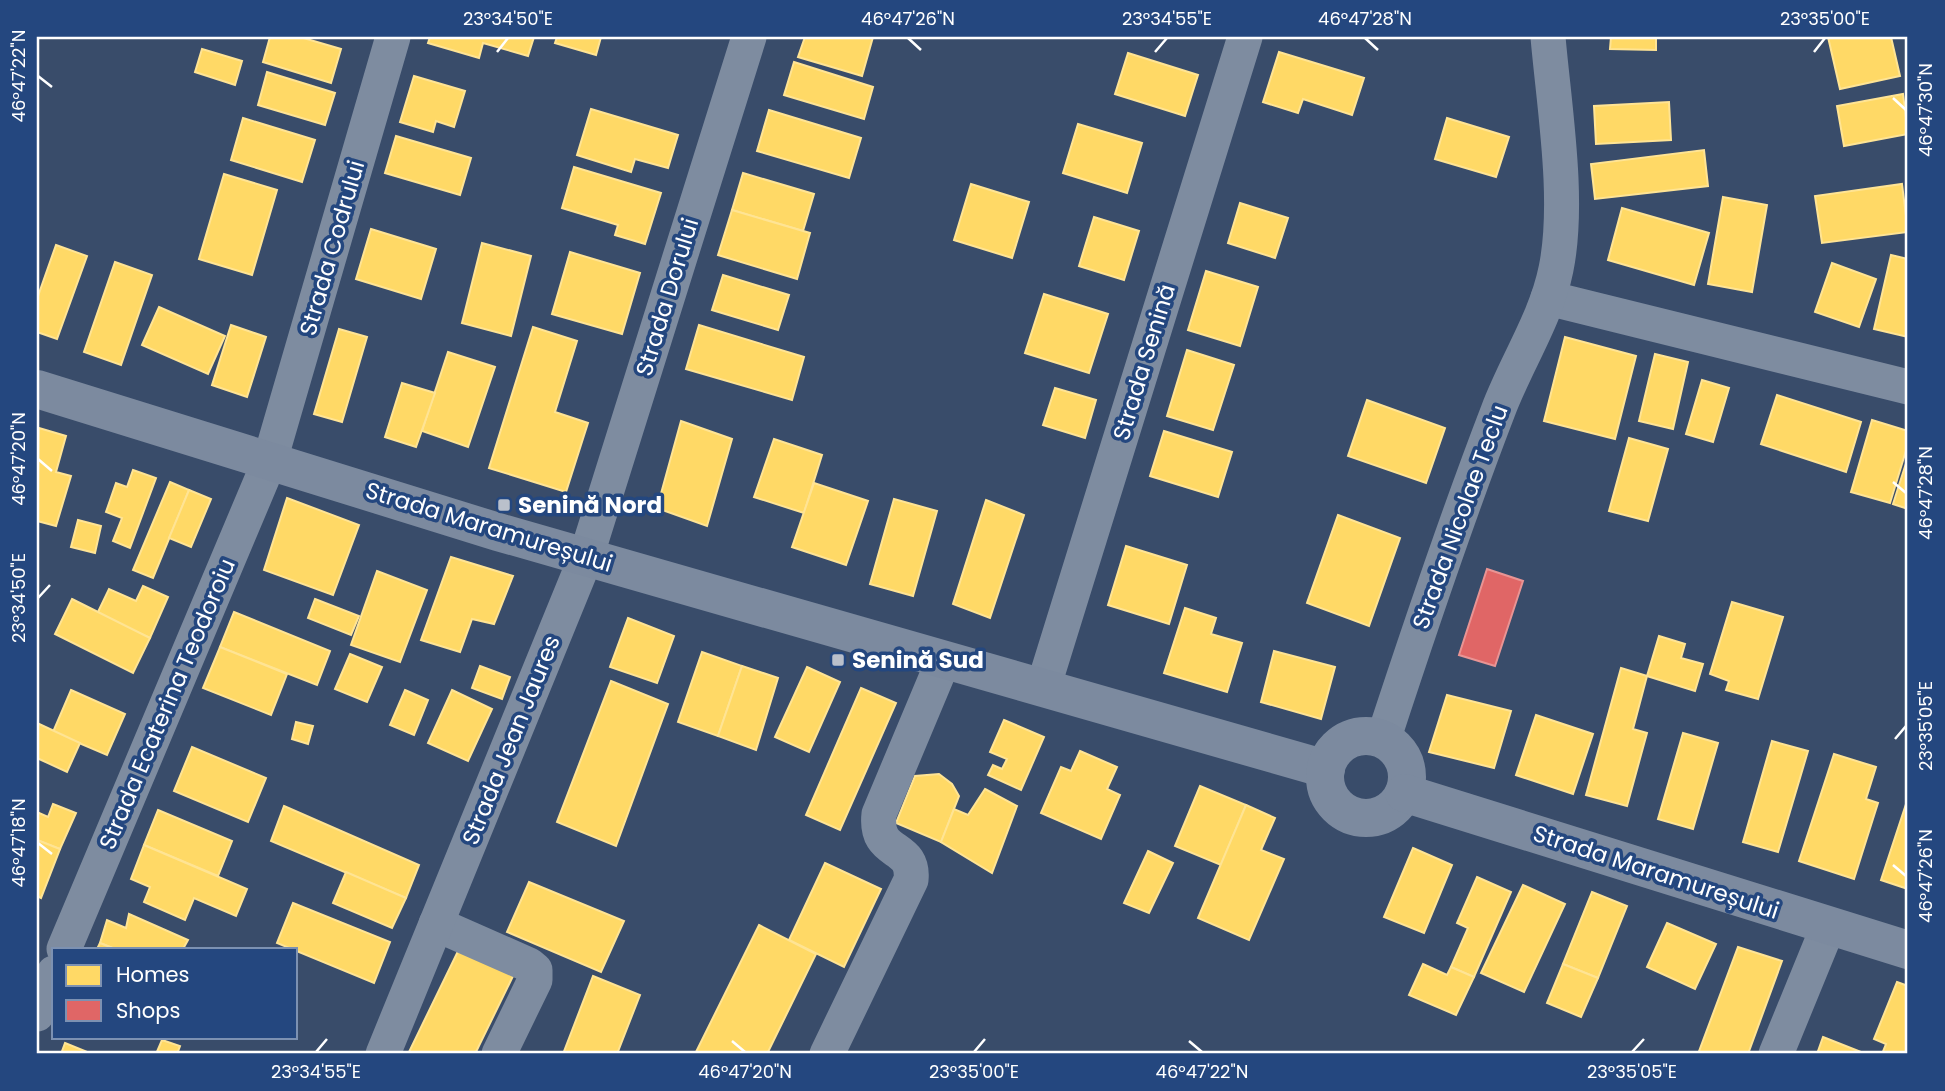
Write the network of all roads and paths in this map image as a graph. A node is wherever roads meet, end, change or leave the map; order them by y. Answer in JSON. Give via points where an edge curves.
{"nodes":[{"id":1,"x":393,"y":37,"type":"edge"},
{"id":2,"x":749,"y":37,"type":"edge"},
{"id":3,"x":1245,"y":37,"type":"edge"},
{"id":4,"x":1548,"y":37,"type":"edge"},
{"id":5,"x":1549,"y":298,"type":"junction"},
{"id":6,"x":1908,"y":387,"type":"edge"},
{"id":7,"x":37,"y":389,"type":"edge"},
{"id":8,"x":270,"y":460,"type":"junction"},
{"id":9,"x":586,"y":557,"type":"junction"},
{"id":10,"x":944,"y":659,"type":"junction"},
{"id":11,"x":1043,"y":688,"type":"junction"},
{"id":12,"x":1383,"y":740,"type":"junction"},
{"id":13,"x":1326,"y":769,"type":"junction"},
{"id":14,"x":1404,"y":793,"type":"junction"},
{"id":15,"x":436,"y":923,"type":"junction"},
{"id":16,"x":1828,"y":927,"type":"junction"},
{"id":17,"x":64,"y":948,"type":"edge"},
{"id":18,"x":1908,"y":950,"type":"edge"},
{"id":19,"x":52,"y":978,"type":"edge"},
{"id":20,"x":37,"y":1014,"type":"edge"},
{"id":21,"x":837,"y":1051,"type":"edge"},
{"id":22,"x":383,"y":1054,"type":"edge"},
{"id":23,"x":499,"y":1054,"type":"edge"},
{"id":24,"x":1776,"y":1054,"type":"edge"}],
"edges":[{"from":1,"to":8,"type":"street","name":"Strada Codrului"},
{"from":2,"to":9,"type":"street","name":"Strada Dorului"},
{"from":3,"to":11,"type":"street","name":"Strada Senină"},
{"from":4,"to":5,"type":"street","name":"Strada Nicolae Teclu","via":[[1560,217],[1557,267]]},
{"from":5,"to":6,"type":"street"},
{"from":5,"to":12,"type":"street","name":"Strada Nicolae Teclu","via":[[1500,406],[1450,539]]},
{"from":7,"to":8,"type":"main road","name":"Strada Maramureșului"},
{"from":8,"to":9,"type":"main road","name":"Strada Maramureșului"},
{"from":8,"to":17,"type":"street","name":"Strada Ecaterina Teodoroiu"},
{"from":9,"to":10,"type":"main road","name":"Strada Maramureșului"},
{"from":9,"to":15,"type":"street","name":"Strada Jean Jaures"},
{"from":10,"to":11,"type":"main road","name":"Strada Maramureșului"},
{"from":10,"to":21,"type":"street","via":[[879,814],[877,830],[882,840],[907,858],[911,880]]},
{"from":11,"to":13,"type":"main road","name":"Strada Maramureșului"},
{"from":12,"to":13,"type":"main road","via":[[1352,739],[1340,746]]},
{"from":12,"to":14,"type":"main road","via":[[1400,754],[1406,767]]},
{"from":13,"to":14,"type":"main road","via":[[1329,795],[1350,815],[1374,818],[1387,813]]},
{"from":14,"to":16,"type":"main road","name":"Strada Maramureșului"},
{"from":15,"to":22,"type":"street","name":"Strada Jean Jaures"},
{"from":15,"to":23,"type":"street","via":[[535,970],[535,980]]},
{"from":16,"to":18,"type":"main road","name":"Strada Maramureșului"},
{"from":16,"to":24,"type":"street"},
{"from":19,"to":20,"type":"street"}]}
